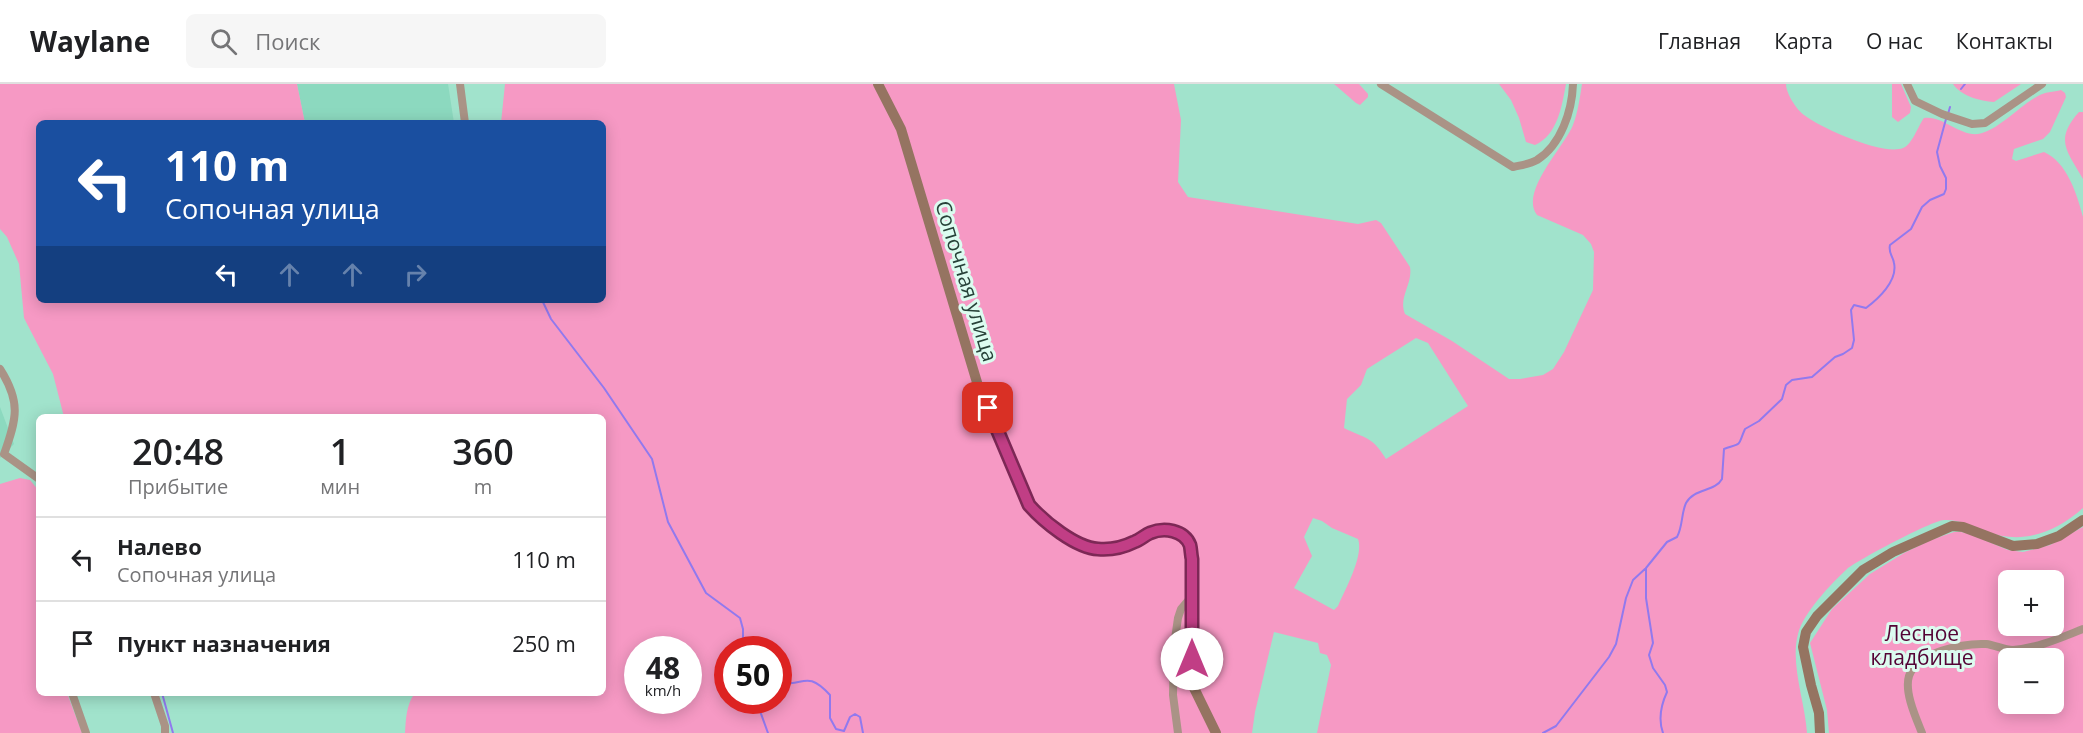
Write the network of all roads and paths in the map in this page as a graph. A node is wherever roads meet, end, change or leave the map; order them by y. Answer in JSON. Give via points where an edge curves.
{"nodes":[{"id":1,"x":460,"y":84,"type":"edge"},
{"id":2,"x":878,"y":84,"type":"edge"},
{"id":3,"x":1382,"y":84,"type":"edge"},
{"id":4,"x":1574,"y":84,"type":"edge"},
{"id":5,"x":1907,"y":84,"type":"edge"},
{"id":6,"x":2042,"y":84,"type":"edge"},
{"id":7,"x":465,"y":120,"type":"edge"},
{"id":8,"x":0,"y":369,"type":"edge"},
{"id":9,"x":2,"y":451,"type":"edge"},
{"id":10,"x":36,"y":476,"type":"edge"},
{"id":11,"x":2083,"y":520,"type":"edge"},
{"id":12,"x":1192,"y":596,"type":"junction"},
{"id":13,"x":2083,"y":629,"type":"edge"},
{"id":14,"x":73,"y":696,"type":"edge"},
{"id":15,"x":155,"y":696,"type":"edge"},
{"id":16,"x":86,"y":733,"type":"edge"},
{"id":17,"x":165,"y":733,"type":"edge"},
{"id":18,"x":1178,"y":733,"type":"edge"},
{"id":19,"x":1216,"y":733,"type":"edge"},
{"id":20,"x":1820,"y":733,"type":"edge"},
{"id":21,"x":1922,"y":733,"type":"edge"}],
"edges":[{"from":1,"to":7,"type":"street"},
{"from":2,"to":12,"type":"main road","name":"Сопочная улица","via":[[901,129],[979,389],[1029,505],[1089,548],[1108,550],[1161,529],[1179,534],[1190,545]]},
{"from":3,"to":4,"type":"street","via":[[1514,166],[1536,160],[1556,140],[1566,121]]},
{"from":5,"to":6,"type":"street","via":[[1915,101],[1972,124],[1985,123]]},
{"from":8,"to":9,"type":"street","via":[[14,395],[16,411],[12,432]]},
{"from":9,"to":10,"type":"street"},
{"from":11,"to":20,"type":"main road","via":[[2060,536],[2037,544],[2013,546],[1952,526],[1863,570],[1806,632],[1803,647]]},
{"from":12,"to":18,"type":"street","via":[[1181,609],[1174,646],[1173,695]]},
{"from":12,"to":19,"type":"main road","name":"Сопочная улица","via":[[1194,688]]},
{"from":13,"to":21,"type":"street","via":[[2033,647],[2010,650],[1978,644],[1932,654],[1909,676],[1912,709]]},
{"from":14,"to":16,"type":"street"},
{"from":15,"to":17,"type":"street"}]}
